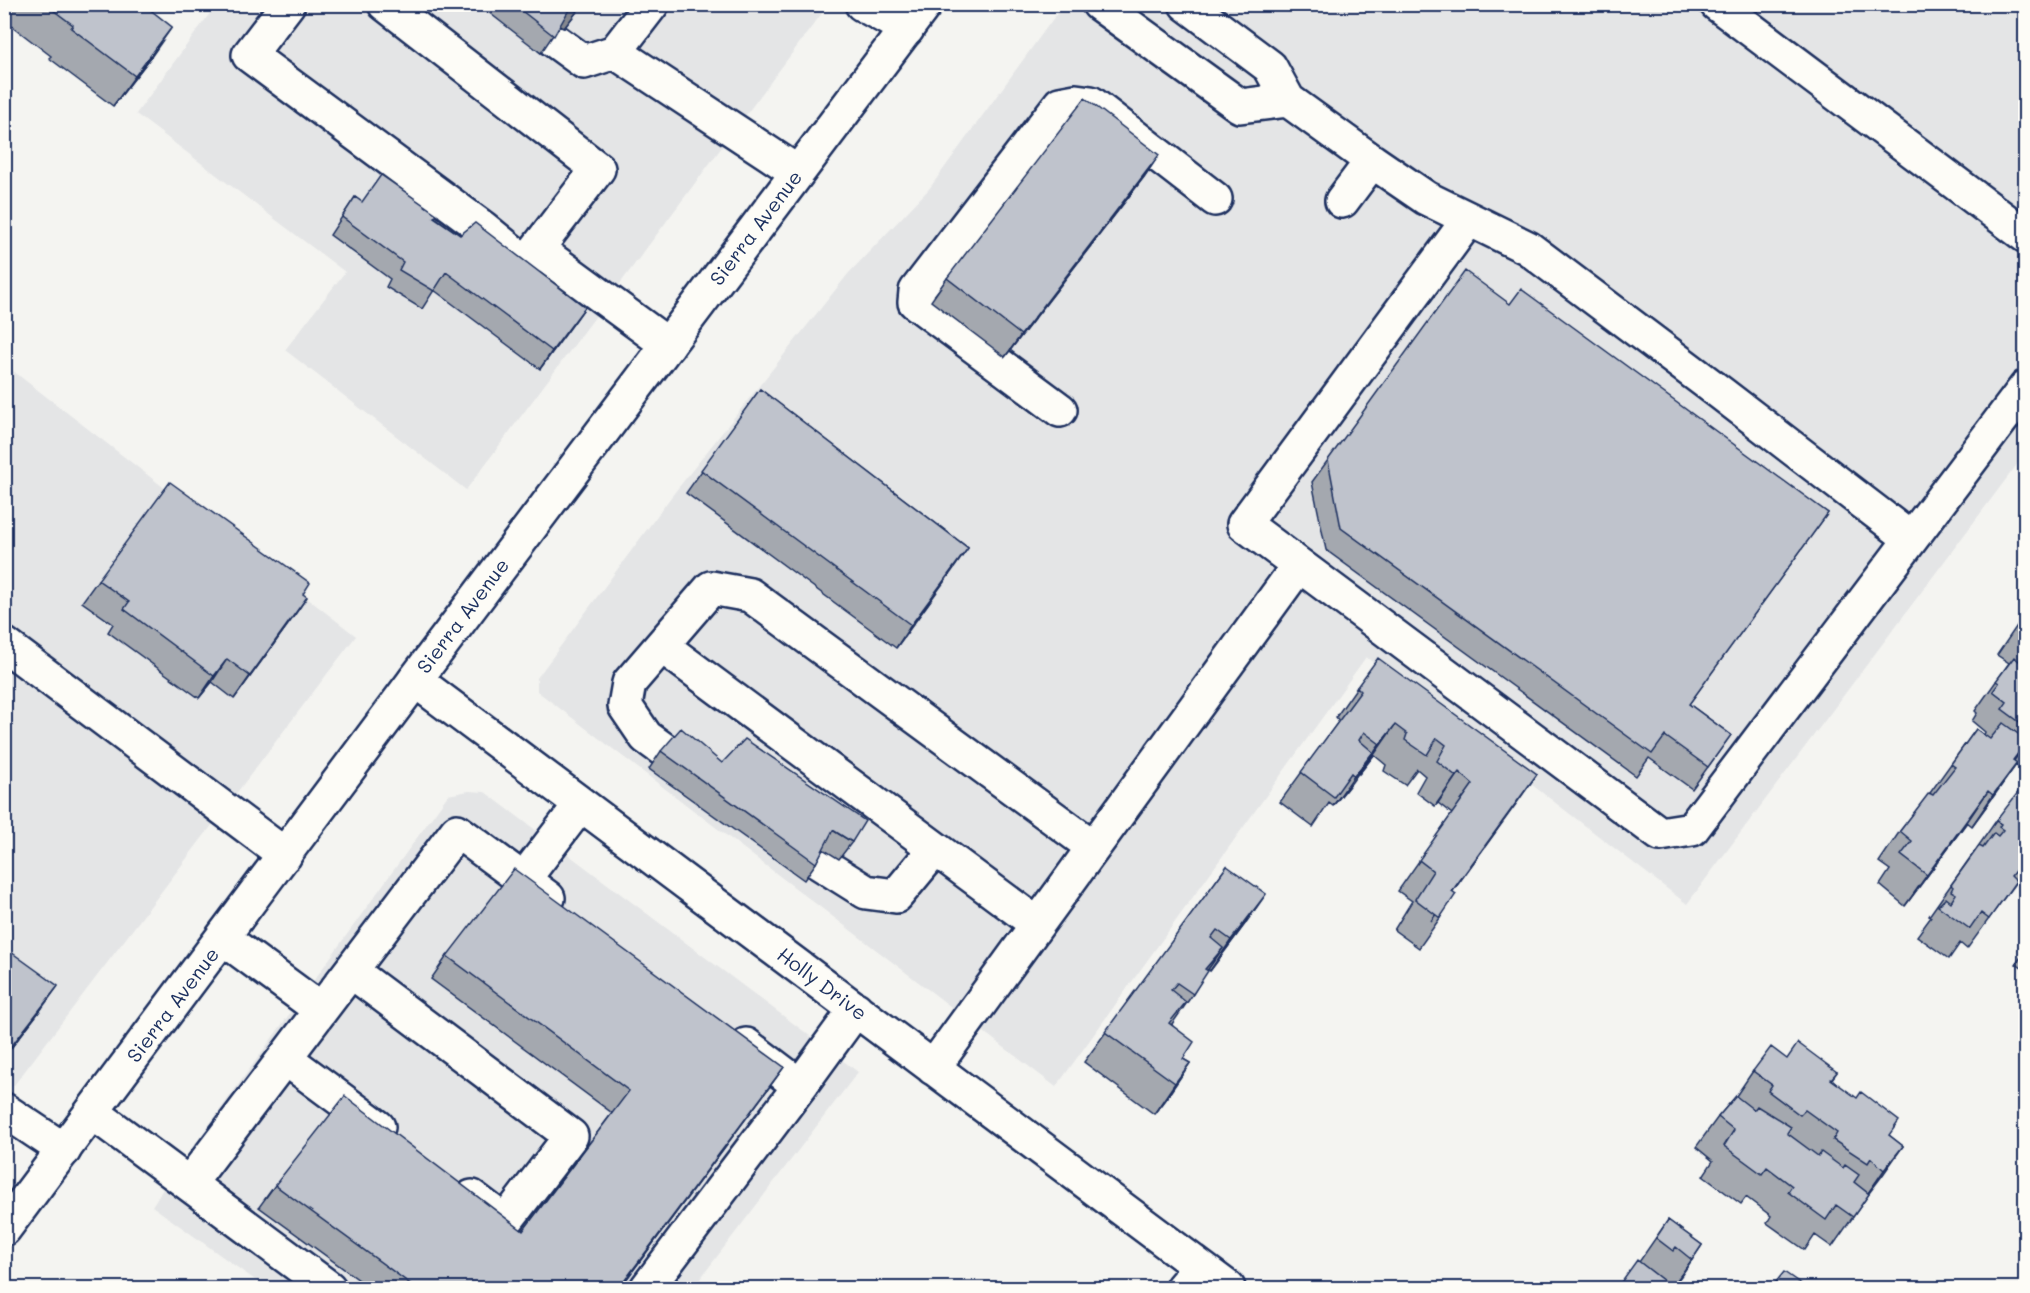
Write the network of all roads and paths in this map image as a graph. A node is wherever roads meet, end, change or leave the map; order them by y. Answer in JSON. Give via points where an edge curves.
{"nodes":[{"id":1,"x":288,"y":4,"type":"edge"},
{"id":2,"x":385,"y":4,"type":"edge"},
{"id":3,"x":652,"y":4,"type":"edge"},
{"id":4,"x":862,"y":4,"type":"edge"},
{"id":5,"x":1099,"y":4,"type":"edge"},
{"id":6,"x":1186,"y":4,"type":"edge"},
{"id":7,"x":1717,"y":4,"type":"edge"},
{"id":8,"x":916,"y":17,"type":"edge"},
{"id":9,"x":551,"y":38,"type":"edge"},
{"id":10,"x":615,"y":52,"type":"junction"},
{"id":11,"x":1288,"y":100,"type":"junction"},
{"id":12,"x":1372,"y":162,"type":"junction"},
{"id":13,"x":797,"y":172,"type":"junction"},
{"id":14,"x":1215,"y":199,"type":"dead end"},
{"id":15,"x":1342,"y":201,"type":"dead end"},
{"id":16,"x":1469,"y":219,"type":"junction"},
{"id":17,"x":2025,"y":236,"type":"edge"},
{"id":18,"x":537,"y":249,"type":"junction"},
{"id":19,"x":668,"y":345,"type":"junction"},
{"id":20,"x":2025,"y":387,"type":"edge"},
{"id":21,"x":1060,"y":410,"type":"dead end"},
{"id":22,"x":1911,"y":539,"type":"junction"},
{"id":23,"x":1299,"y":565,"type":"junction"},
{"id":24,"x":4,"y":644,"type":"edge"},
{"id":25,"x":662,"y":646,"type":"junction"},
{"id":26,"x":415,"y":680,"type":"junction"},
{"id":27,"x":664,"y":750,"type":"edge"},
{"id":28,"x":581,"y":804,"type":"junction"},
{"id":29,"x":1093,"y":847,"type":"junction"},
{"id":30,"x":934,"y":849,"type":"junction"},
{"id":31,"x":285,"y":855,"type":"junction"},
{"id":32,"x":815,"y":860,"type":"edge"},
{"id":33,"x":523,"y":880,"type":"junction"},
{"id":34,"x":571,"y":916,"type":"edge"},
{"id":35,"x":1037,"y":924,"type":"junction"},
{"id":36,"x":223,"y":938,"type":"junction"},
{"id":37,"x":351,"y":971,"type":"junction"},
{"id":38,"x":321,"y":1010,"type":"junction"},
{"id":39,"x":856,"y":1010,"type":"junction"},
{"id":40,"x":724,"y":1029,"type":"edge"},
{"id":41,"x":285,"y":1058,"type":"junction"},
{"id":42,"x":933,"y":1068,"type":"junction"},
{"id":43,"x":800,"y":1086,"type":"junction"},
{"id":44,"x":4,"y":1110,"type":"edge"},
{"id":45,"x":92,"y":1112,"type":"junction"},
{"id":46,"x":400,"y":1143,"type":"edge"},
{"id":47,"x":64,"y":1150,"type":"junction"},
{"id":48,"x":448,"y":1179,"type":"edge"},
{"id":49,"x":189,"y":1184,"type":"junction"},
{"id":50,"x":4,"y":1229,"type":"edge"},
{"id":51,"x":1191,"y":1278,"type":"edge"},
{"id":52,"x":330,"y":1288,"type":"edge"},
{"id":53,"x":647,"y":1288,"type":"edge"},
{"id":54,"x":1228,"y":1288,"type":"edge"}],
"edges":[{"from":1,"to":18,"type":"main road","via":[[249,55],[526,263]]},
{"from":2,"to":18,"type":"main road","via":[[598,169]]},
{"from":3,"to":10,"type":"main road"},
{"from":4,"to":8,"type":"main road"},
{"from":5,"to":11,"type":"main road","via":[[1240,106]]},
{"from":6,"to":11,"type":"main road","via":[[1270,67]]},
{"from":7,"to":17,"type":"main road"},
{"from":8,"to":13,"type":"main road","name":"Sierra Avenue"},
{"from":9,"to":10,"type":"main road","via":[[584,62]]},
{"from":10,"to":13,"type":"main road"},
{"from":11,"to":12,"type":"main road"},
{"from":12,"to":15,"type":"main road"},
{"from":12,"to":16,"type":"main road","via":[[1426,198]]},
{"from":13,"to":19,"type":"main road","name":"Sierra Avenue"},
{"from":14,"to":21,"type":"main road","via":[[1091,102],[1060,104],[916,291],[915,302]]},
{"from":16,"to":22,"type":"main road","via":[[1528,248]]},
{"from":16,"to":23,"type":"main road","via":[[1244,524]]},
{"from":18,"to":19,"type":"main road"},
{"from":19,"to":26,"type":"main road","name":"Sierra Avenue"},
{"from":20,"to":22,"type":"main road"},
{"from":22,"to":23,"type":"main road","via":[[1692,829],[1660,834]]},
{"from":23,"to":29,"type":"main road"},
{"from":24,"to":31,"type":"main road"},
{"from":25,"to":27,"type":"main road","via":[[629,683],[625,706],[646,737]]},
{"from":25,"to":29,"type":"main road","via":[[711,588],[750,595]]},
{"from":25,"to":30,"type":"main road"},
{"from":26,"to":28,"type":"main road","name":"Holly Drive"},
{"from":26,"to":31,"type":"main road","name":"Sierra Avenue"},
{"from":28,"to":33,"type":"main road"},
{"from":28,"to":39,"type":"main road","name":"Holly Drive"},
{"from":29,"to":35,"type":"main road"},
{"from":30,"to":32,"type":"main road","via":[[896,896],[866,892]]},
{"from":30,"to":35,"type":"main road"},
{"from":31,"to":36,"type":"main road","name":"Sierra Avenue"},
{"from":33,"to":34,"type":"main road"},
{"from":33,"to":37,"type":"main road","via":[[457,831]]},
{"from":35,"to":42,"type":"main road"},
{"from":36,"to":38,"type":"main road"},
{"from":36,"to":45,"type":"main road","name":"Sierra Avenue"},
{"from":37,"to":38,"type":"main road"},
{"from":37,"to":48,"type":"main road","via":[[571,1136],[505,1221]]},
{"from":38,"to":41,"type":"main road"},
{"from":39,"to":42,"type":"main road","name":"Holly Drive"},
{"from":39,"to":43,"type":"main road"},
{"from":40,"to":43,"type":"main road"},
{"from":41,"to":46,"type":"main road"},
{"from":41,"to":49,"type":"main road"},
{"from":42,"to":51,"type":"main road","name":"Holly Drive"},
{"from":43,"to":53,"type":"main road"},
{"from":44,"to":47,"type":"main road"},
{"from":45,"to":47,"type":"main road","name":"Sierra Avenue"},
{"from":45,"to":49,"type":"main road"},
{"from":47,"to":50,"type":"main road","name":"Sierra Avenue"},
{"from":49,"to":52,"type":"main road"},
{"from":51,"to":54,"type":"main road","name":"Holly Drive"}]}
